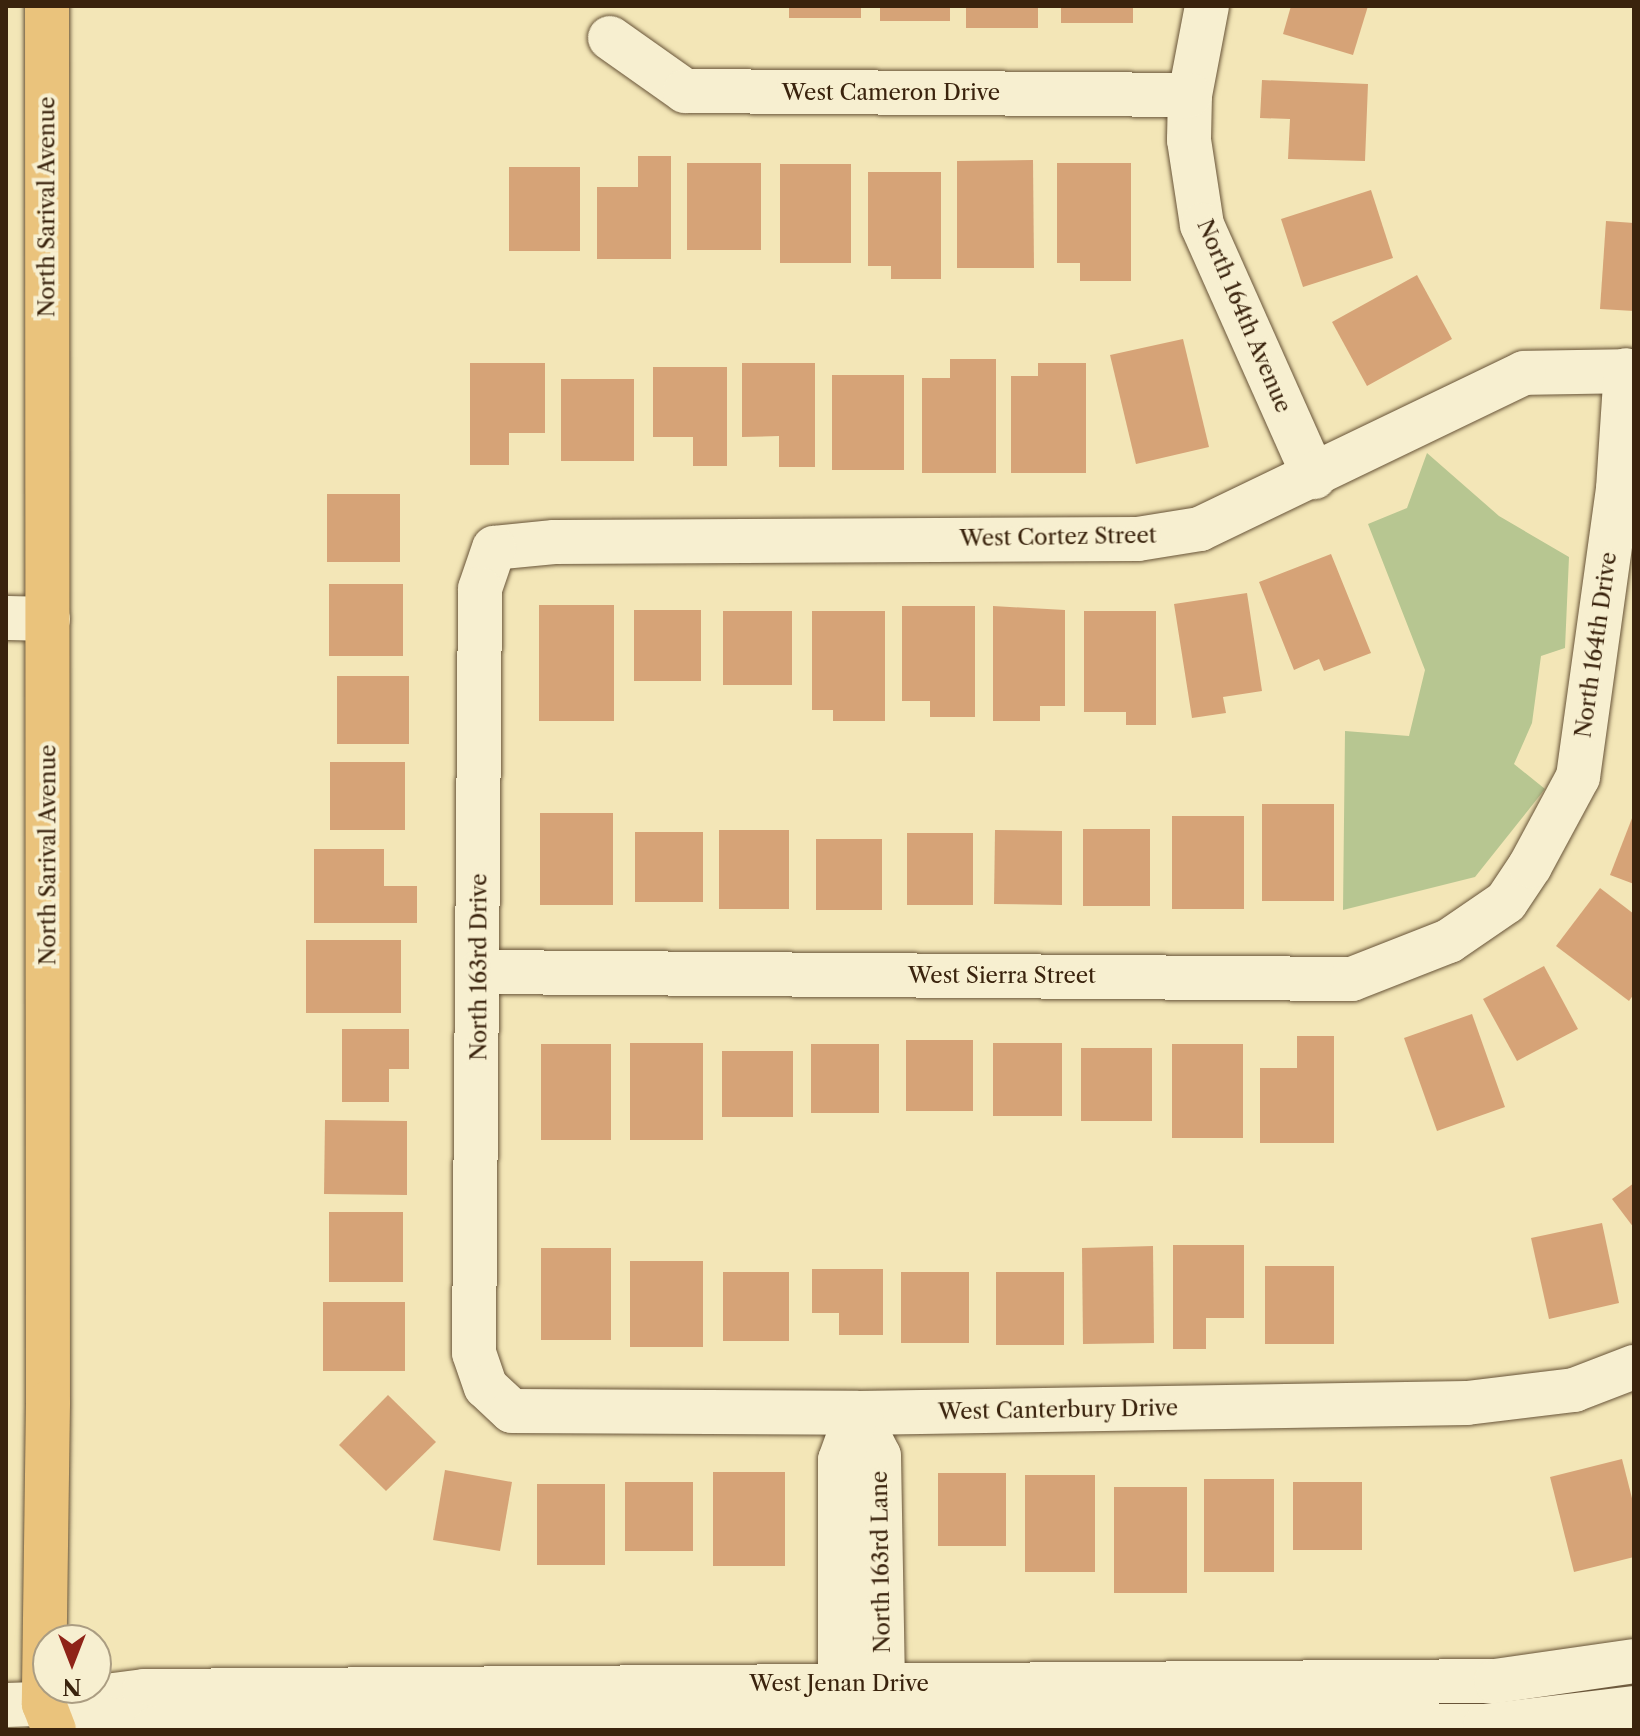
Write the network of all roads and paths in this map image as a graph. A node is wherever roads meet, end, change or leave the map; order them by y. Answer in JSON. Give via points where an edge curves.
{"nodes":[{"id":1,"x":47,"y":6,"type":"edge"},
{"id":2,"x":1207,"y":6,"type":"edge"},
{"id":3,"x":610,"y":38,"type":"dead end"},
{"id":4,"x":1190,"y":95,"type":"junction"},
{"id":5,"x":1630,"y":371,"type":"edge"},
{"id":6,"x":1314,"y":477,"type":"junction"},
{"id":7,"x":494,"y":548,"type":"joint"},
{"id":8,"x":27,"y":619,"type":"edge"},
{"id":9,"x":1506,"y":902,"type":"joint"},
{"id":10,"x":480,"y":972,"type":"junction"},
{"id":11,"x":1634,"y":1367,"type":"edge"},
{"id":12,"x":486,"y":1387,"type":"joint"},
{"id":13,"x":857,"y":1413,"type":"junction"},
{"id":14,"x":1634,"y":1661,"type":"edge"},
{"id":15,"x":840,"y":1684,"type":"junction"},
{"id":16,"x":883,"y":1684,"type":"junction"},
{"id":17,"x":1634,"y":1708,"type":"edge"},
{"id":18,"x":34,"y":1717,"type":"edge"},
{"id":19,"x":862,"y":1726,"type":"junction"}],
"edges":[{"from":1,"to":8,"type":"main road","name":"North Sarival Avenue"},
{"from":2,"to":4,"type":"street","name":"North 164th Avenue"},
{"from":3,"to":4,"type":"street","name":"West Cameron Drive","via":[[685,91]]},
{"from":4,"to":6,"type":"street","name":"North 164th Avenue","via":[[1189,140],[1202,225]]},
{"from":5,"to":6,"type":"street","name":"West Cortez Street","via":[[1524,373]]},
{"from":5,"to":9,"type":"street","name":"North 164th Drive","via":[[1578,777]]},
{"from":6,"to":7,"type":"street","name":"West Cortez Street","via":[[1200,529],[1138,539],[554,542]]},
{"from":7,"to":10,"type":"street","name":"North 163rd Drive","via":[[480,589]]},
{"from":8,"to":18,"type":"main road","name":"North Sarival Avenue"},
{"from":9,"to":10,"type":"street","name":"West Sierra Street","via":[[1449,941],[1352,979]]},
{"from":10,"to":12,"type":"street","name":"North 163rd Drive","via":[[474,1353]]},
{"from":11,"to":13,"type":"street","name":"West Canterbury Drive","via":[[1574,1390],[1467,1403]]},
{"from":12,"to":13,"type":"street","name":"West Canterbury Drive","via":[[512,1411]]},
{"from":13,"to":15,"type":"street","name":"North 163rd Lane","via":[[840,1460]]},
{"from":13,"to":16,"type":"street","name":"North 163rd Lane","via":[[879,1456]]},
{"from":14,"to":16,"type":"street","name":"West Jenan Drive","via":[[1496,1681]]},
{"from":15,"to":16,"type":"street","name":"West Jenan Drive"},
{"from":15,"to":18,"type":"street","name":"West Jenan Drive","via":[[144,1691]]},
{"from":15,"to":19,"type":"street","name":"North 163rd Lane"},
{"from":16,"to":19,"type":"street","name":"North 163rd Lane"},
{"from":17,"to":19,"type":"street","name":"West Jenan Drive","via":[[1485,1726]]},
{"from":18,"to":19,"type":"street","name":"West Jenan Drive","via":[[154,1729]]}]}
